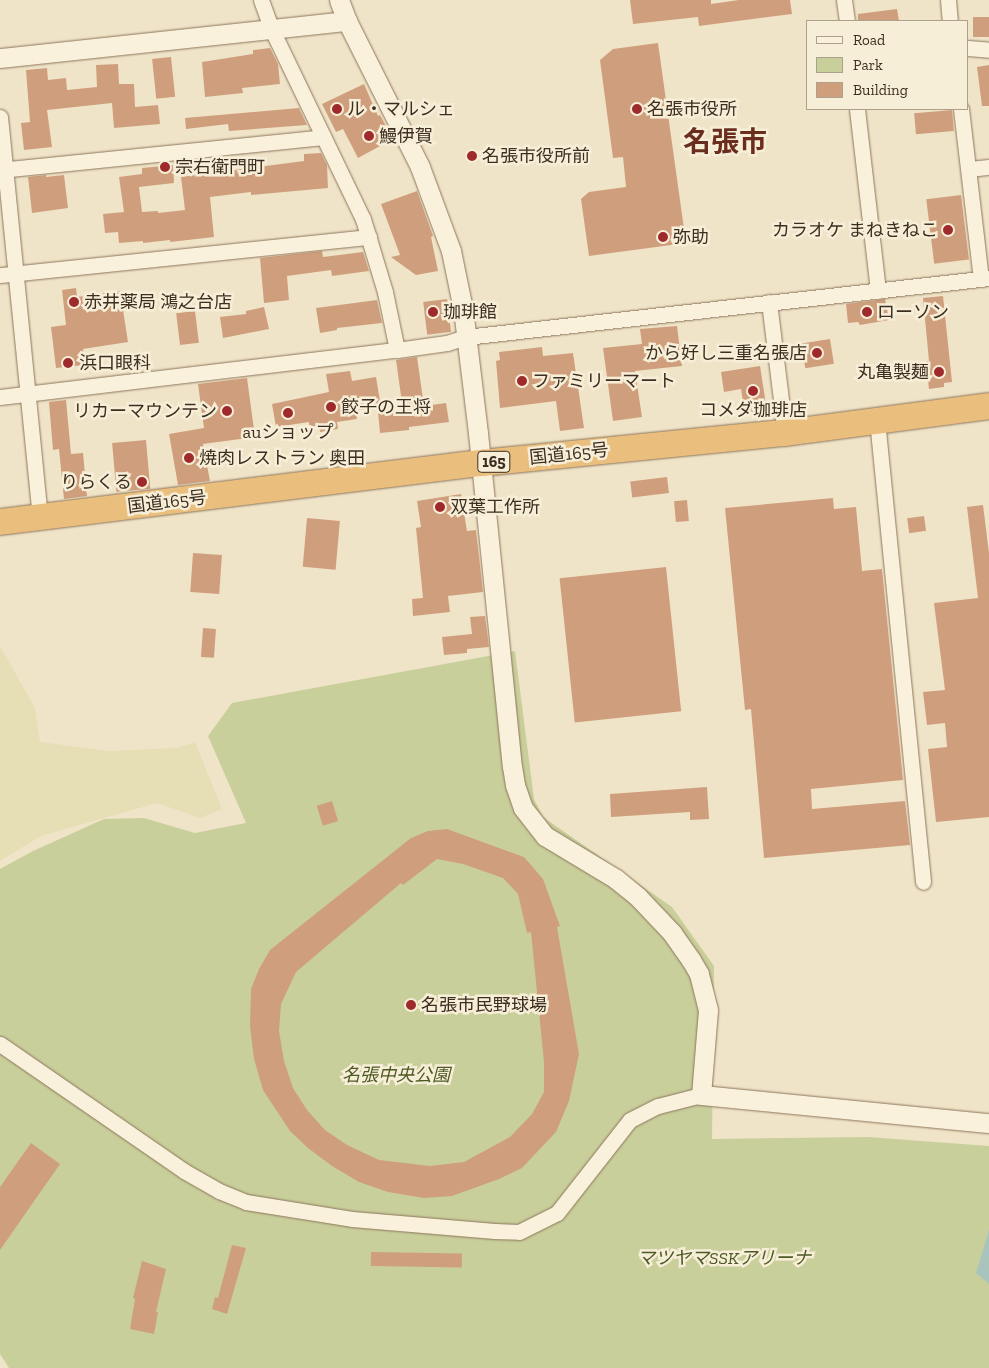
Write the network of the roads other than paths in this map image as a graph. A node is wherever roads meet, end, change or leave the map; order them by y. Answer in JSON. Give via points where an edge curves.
{"nodes":[{"id":1,"x":261,"y":0,"type":"edge"},
{"id":2,"x":339,"y":0,"type":"edge"},
{"id":3,"x":844,"y":0,"type":"edge"},
{"id":4,"x":948,"y":0,"type":"edge"},
{"id":5,"x":847,"y":20,"type":"edge"},
{"id":6,"x":950,"y":20,"type":"edge"},
{"id":7,"x":347,"y":21,"type":"junction"},
{"id":8,"x":272,"y":30,"type":"junction"},
{"id":9,"x":969,"y":48,"type":"edge"},
{"id":10,"x":989,"y":50,"type":"edge"},
{"id":11,"x":0,"y":58,"type":"edge"},
{"id":12,"x":857,"y":110,"type":"edge"},
{"id":13,"x":961,"y":110,"type":"edge"},
{"id":14,"x":0,"y":117,"type":"edge"},
{"id":15,"x":323,"y":137,"type":"junction"},
{"id":16,"x":989,"y":167,"type":"edge"},
{"id":17,"x":969,"y":169,"type":"junction"},
{"id":18,"x":3,"y":170,"type":"edge"},
{"id":19,"x":369,"y":237,"type":"junction"},
{"id":20,"x":16,"y":274,"type":"junction"},
{"id":21,"x":0,"y":276,"type":"edge"},
{"id":22,"x":985,"y":279,"type":"edge"},
{"id":23,"x":878,"y":291,"type":"junction"},
{"id":24,"x":769,"y":302,"type":"junction"},
{"id":25,"x":466,"y":337,"type":"junction"},
{"id":26,"x":397,"y":350,"type":"junction"},
{"id":27,"x":28,"y":394,"type":"junction"},
{"id":28,"x":0,"y":397,"type":"edge"},
{"id":29,"x":989,"y":406,"type":"edge"},
{"id":30,"x":877,"y":420,"type":"junction"},
{"id":31,"x":785,"y":433,"type":"junction"},
{"id":32,"x":482,"y":463,"type":"junction"},
{"id":33,"x":40,"y":517,"type":"junction"},
{"id":34,"x":0,"y":522,"type":"edge"},
{"id":35,"x":923,"y":882,"type":"dead end"},
{"id":36,"x":0,"y":1044,"type":"edge"},
{"id":37,"x":701,"y":1095,"type":"junction"},
{"id":38,"x":989,"y":1123,"type":"edge"}],
"edges":[{"from":1,"to":8,"type":"street"},
{"from":2,"to":7,"type":"street"},
{"from":3,"to":5,"type":"street"},
{"from":4,"to":6,"type":"street"},
{"from":7,"to":8,"type":"street"},
{"from":7,"to":25,"type":"street","via":[[405,134],[439,218],[451,252]]},
{"from":8,"to":11,"type":"street"},
{"from":8,"to":15,"type":"street"},
{"from":9,"to":10,"type":"street"},
{"from":12,"to":23,"type":"street"},
{"from":13,"to":17,"type":"street"},
{"from":14,"to":18,"type":"street"},
{"from":15,"to":18,"type":"street"},
{"from":15,"to":19,"type":"street"},
{"from":16,"to":17,"type":"street"},
{"from":17,"to":22,"type":"street"},
{"from":18,"to":20,"type":"street"},
{"from":19,"to":20,"type":"street"},
{"from":19,"to":26,"type":"street"},
{"from":20,"to":21,"type":"street"},
{"from":20,"to":27,"type":"street"},
{"from":22,"to":23,"type":"street"},
{"from":23,"to":24,"type":"street"},
{"from":24,"to":25,"type":"street"},
{"from":24,"to":31,"type":"street"},
{"from":25,"to":26,"type":"street","via":[[448,343]]},
{"from":25,"to":32,"type":"street"},
{"from":26,"to":27,"type":"street"},
{"from":27,"to":28,"type":"street"},
{"from":27,"to":33,"type":"street"},
{"from":29,"to":30,"type":"highway","name":"国道165号","number":"165"},
{"from":30,"to":31,"type":"highway","name":"国道165号","number":"165"},
{"from":30,"to":35,"type":"street"},
{"from":31,"to":32,"type":"highway","name":"国道165号","number":"165"},
{"from":32,"to":33,"type":"highway","name":"国道165号","number":"165"},
{"from":32,"to":37,"type":"street","via":[[512,766],[522,808],[545,836],[616,879],[638,897],[672,933],[691,960],[699,974],[708,1010]]},
{"from":33,"to":34,"type":"highway","name":"国道165号","number":"165"},
{"from":36,"to":37,"type":"street","via":[[184,1171],[246,1202],[352,1218],[494,1231],[519,1232],[556,1213],[630,1120],[658,1106]]},
{"from":37,"to":38,"type":"street"}]}
